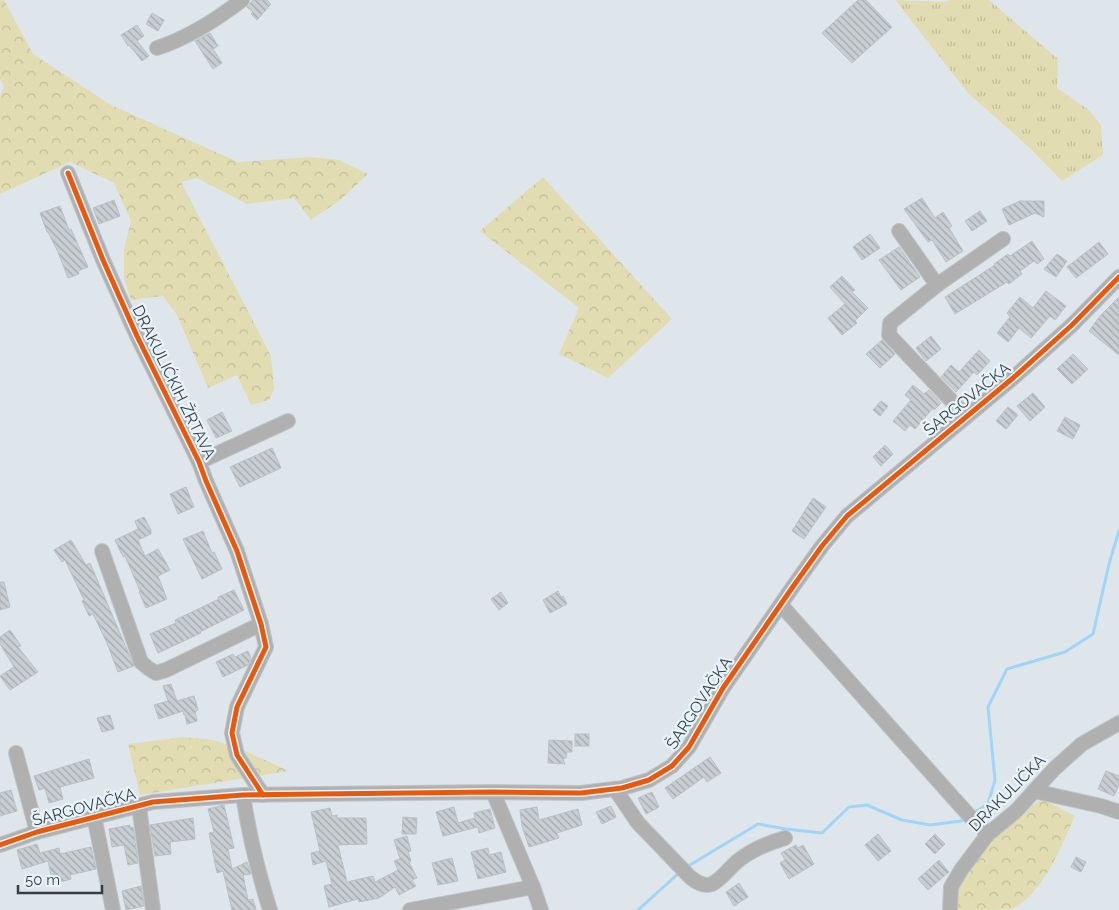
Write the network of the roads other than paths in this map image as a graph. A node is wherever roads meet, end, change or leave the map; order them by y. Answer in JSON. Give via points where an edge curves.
{"nodes":[{"id":1,"x":242,"y":0,"type":"edge"},
{"id":2,"x":157,"y":48,"type":"dead end"},
{"id":3,"x":68,"y":173,"type":"dead end"},
{"id":4,"x":899,"y":231,"type":"dead end"},
{"id":5,"x":1002,"y":239,"type":"dead end"},
{"id":6,"x":1119,"y":277,"type":"edge"},
{"id":7,"x":937,"y":285,"type":"junction"},
{"id":8,"x":966,"y":416,"type":"junction"},
{"id":9,"x":288,"y":421,"type":"dead end"},
{"id":10,"x":199,"y":462,"type":"junction"},
{"id":11,"x":102,"y":551,"type":"dead end"},
{"id":12,"x":780,"y":605,"type":"junction"},
{"id":13,"x":261,"y":624,"type":"junction"},
{"id":14,"x":1119,"y":723,"type":"edge"},
{"id":15,"x":16,"y":754,"type":"dead end"},
{"id":16,"x":615,"y":789,"type":"junction"},
{"id":17,"x":1034,"y":791,"type":"junction"},
{"id":18,"x":493,"y":792,"type":"junction"},
{"id":19,"x":262,"y":795,"type":"junction"},
{"id":20,"x":243,"y":796,"type":"junction"},
{"id":21,"x":139,"y":806,"type":"junction"},
{"id":22,"x":1119,"y":812,"type":"edge"},
{"id":23,"x":94,"y":816,"type":"junction"},
{"id":24,"x":37,"y":832,"type":"junction"},
{"id":25,"x":988,"y":834,"type":"junction"},
{"id":26,"x":785,"y":838,"type":"dead end"},
{"id":27,"x":0,"y":845,"type":"edge"},
{"id":28,"x":533,"y":887,"type":"junction"},
{"id":29,"x":114,"y":910,"type":"edge"},
{"id":30,"x":153,"y":910,"type":"edge"},
{"id":31,"x":270,"y":910,"type":"edge"},
{"id":32,"x":410,"y":910,"type":"edge"},
{"id":33,"x":541,"y":910,"type":"edge"},
{"id":34,"x":950,"y":910,"type":"edge"}],
"edges":[{"from":1,"to":2,"type":"street","via":[[193,32]]},
{"from":3,"to":10,"type":"street","name":"DRAKULIĆKIH ŽRTAVA","via":[[102,260]]},
{"from":4,"to":7,"type":"street"},
{"from":5,"to":7,"type":"street"},
{"from":6,"to":8,"type":"street","name":"ŠARGOVAČKA","via":[[1065,332]]},
{"from":7,"to":8,"type":"street","via":[[890,323],[889,335]]},
{"from":8,"to":12,"type":"street","name":"ŠARGOVAČKA","via":[[847,516]]},
{"from":9,"to":10,"type":"street"},
{"from":10,"to":13,"type":"street","name":"DRAKULIĆKIH ŽRTAVA","via":[[238,551]]},
{"from":11,"to":13,"type":"street","via":[[141,662],[156,673]]},
{"from":12,"to":16,"type":"street","name":"ŠARGOVAČKA","via":[[723,688],[689,747],[672,766],[648,780]]},
{"from":12,"to":25,"type":"street"},
{"from":13,"to":19,"type":"street","name":"DRAKULIĆKIH ŽRTAVA","via":[[266,647],[237,707],[232,733],[237,755]]},
{"from":14,"to":17,"type":"street","name":"DRAKULIĆKA","via":[[1082,744]]},
{"from":15,"to":24,"type":"street"},
{"from":16,"to":18,"type":"street","name":"ŠARGOVAČKA","via":[[581,793]]},
{"from":16,"to":26,"type":"street","via":[[638,824],[679,867],[696,882],[705,885],[712,884],[759,847]]},
{"from":17,"to":22,"type":"street"},
{"from":17,"to":25,"type":"street","name":"DRAKULIĆKA"},
{"from":18,"to":19,"type":"street","name":"ŠARGOVAČKA"},
{"from":18,"to":28,"type":"street"},
{"from":19,"to":20,"type":"street","name":"ŠARGOVAČKA"},
{"from":20,"to":21,"type":"street","name":"ŠARGOVAČKA","via":[[153,802]]},
{"from":20,"to":31,"type":"street","via":[[257,870]]},
{"from":21,"to":23,"type":"street","name":"ŠARGOVAČKA"},
{"from":21,"to":30,"type":"street"},
{"from":23,"to":24,"type":"street","name":"ŠARGOVAČKA"},
{"from":23,"to":29,"type":"street"},
{"from":24,"to":27,"type":"street","name":"ŠARGOVAČKA"},
{"from":25,"to":34,"type":"street","name":"DRAKULIĆKA","via":[[951,887]]},
{"from":28,"to":32,"type":"street"},
{"from":28,"to":33,"type":"street"}]}
